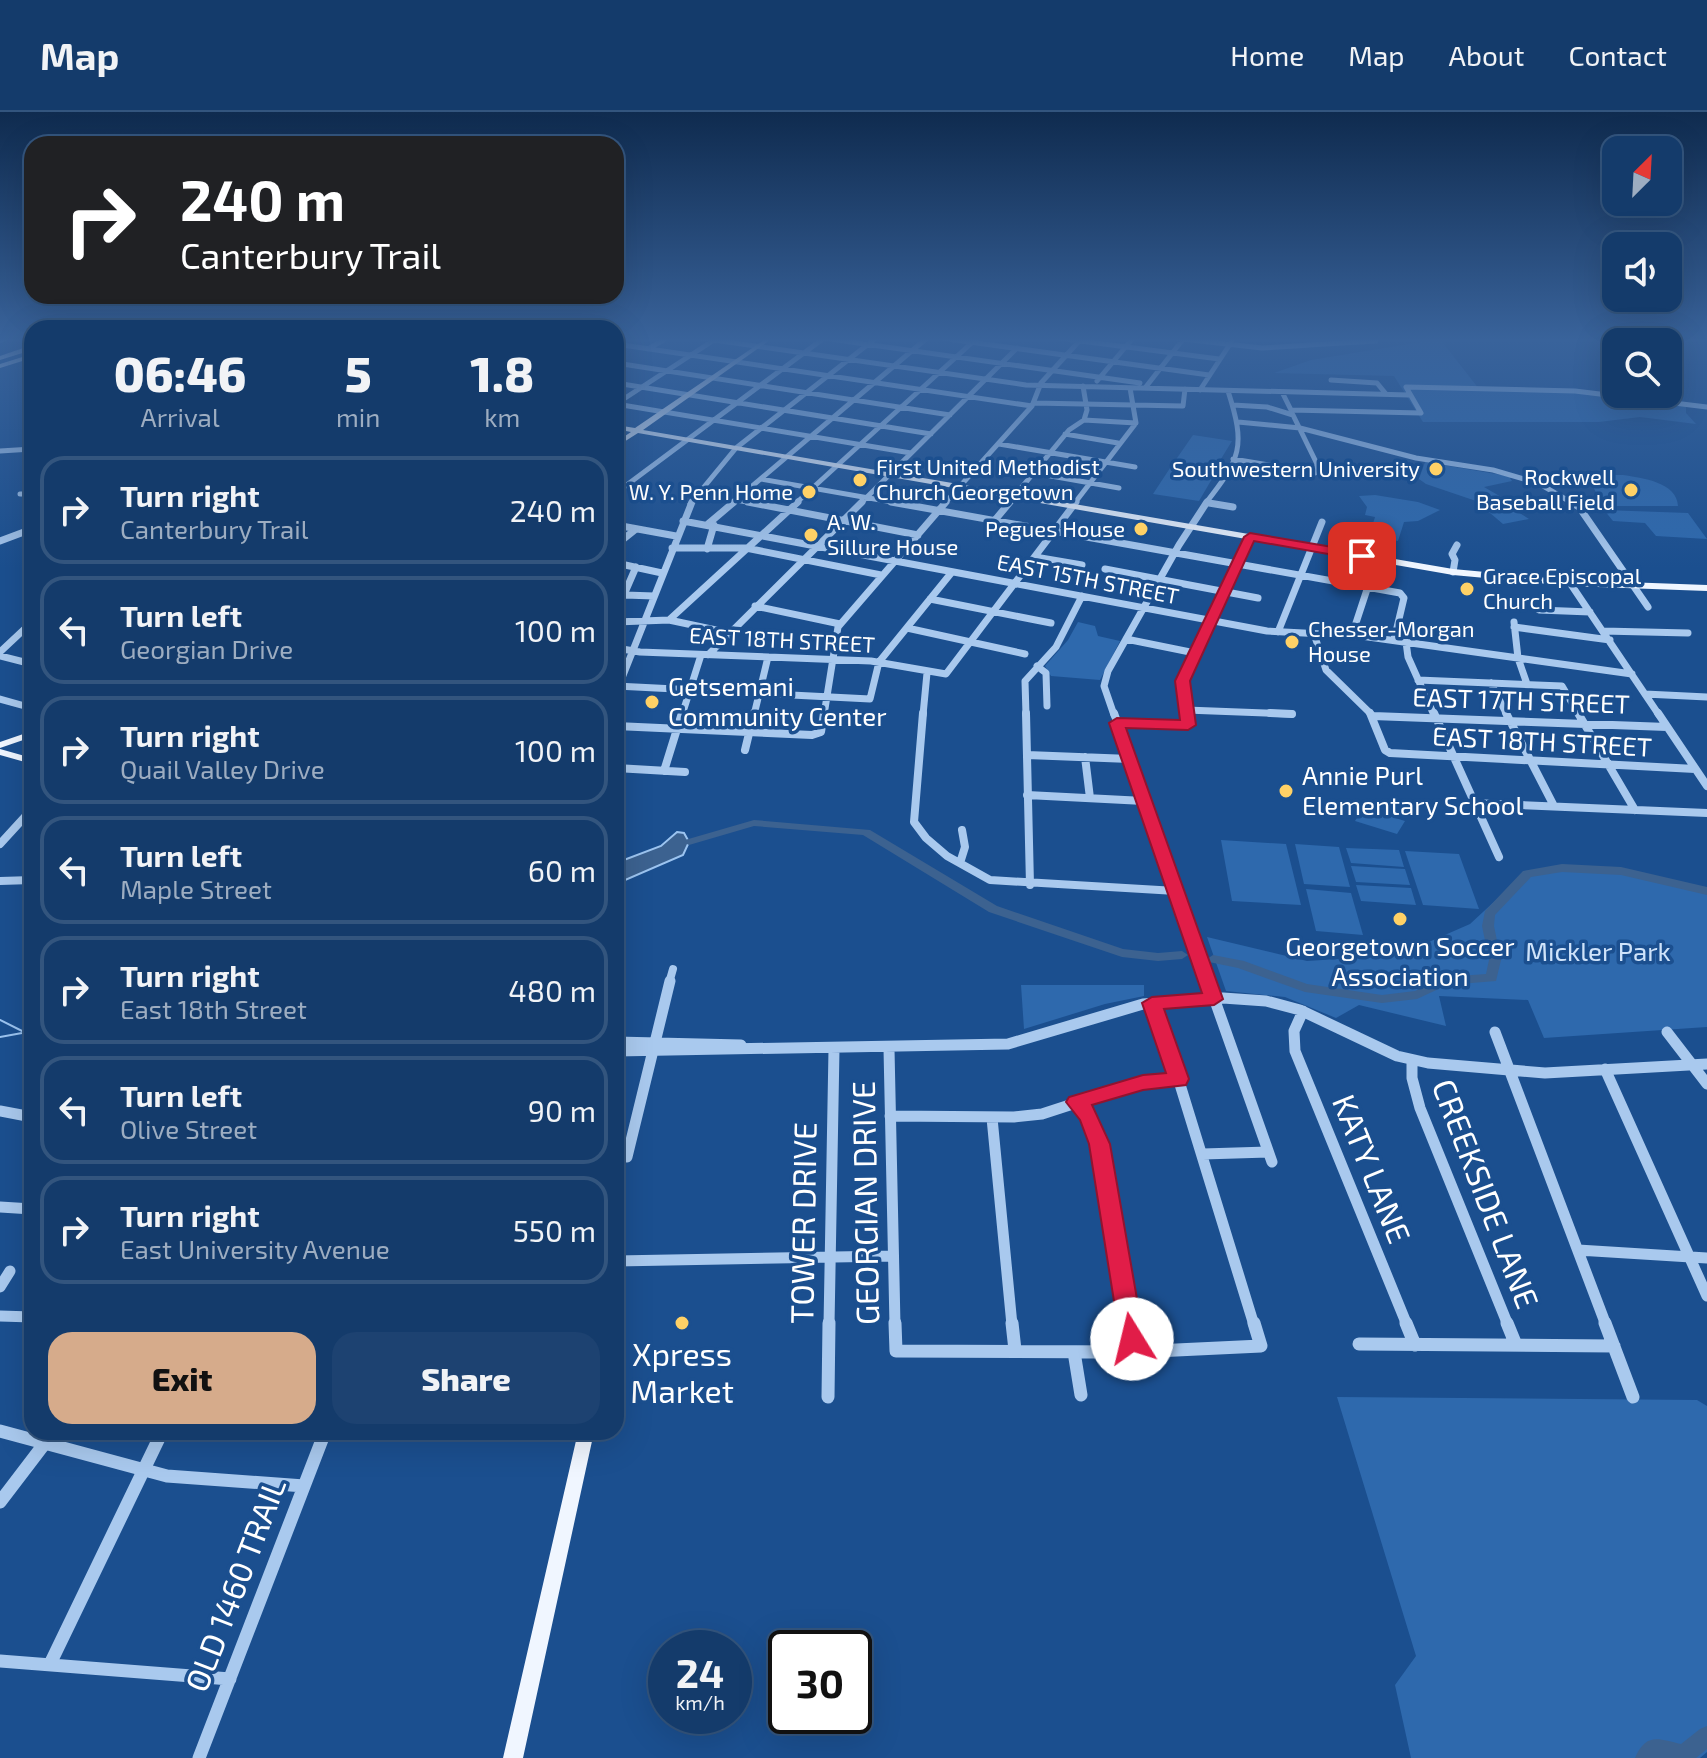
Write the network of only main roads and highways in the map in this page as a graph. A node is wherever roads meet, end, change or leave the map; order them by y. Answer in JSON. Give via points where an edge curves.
{"nodes":[{"id":1,"x":660,"y":415,"type":"edge"},
{"id":2,"x":624,"y":428,"type":"edge"},
{"id":3,"x":637,"y":430,"type":"junction"},
{"id":4,"x":624,"y":439,"type":"edge"},
{"id":5,"x":1707,"y":588,"type":"edge"},
{"id":6,"x":24,"y":737,"type":"edge"},
{"id":7,"x":0,"y":745,"type":"edge"},
{"id":8,"x":0,"y":752,"type":"edge"},
{"id":9,"x":24,"y":759,"type":"edge"},
{"id":10,"x":584,"y":1440,"type":"edge"},
{"id":11,"x":513,"y":1758,"type":"edge"}],
"edges":[{"from":1,"to":3,"type":"main road"},
{"from":2,"to":3,"type":"main road"},
{"from":3,"to":4,"type":"main road"},
{"from":3,"to":5,"type":"main road","via":[[1453,572]]},
{"from":6,"to":7,"type":"main road"},
{"from":8,"to":9,"type":"main road"},
{"from":10,"to":11,"type":"main road"}]}
